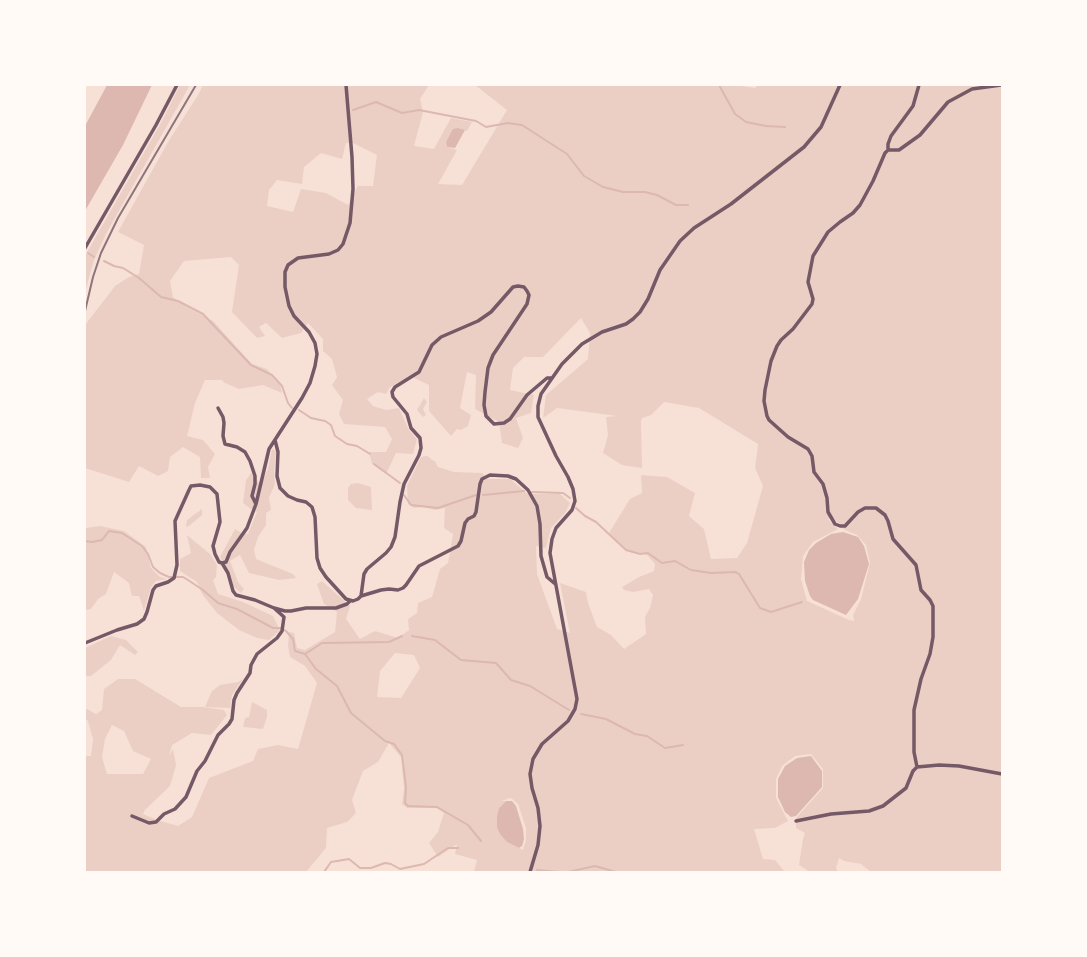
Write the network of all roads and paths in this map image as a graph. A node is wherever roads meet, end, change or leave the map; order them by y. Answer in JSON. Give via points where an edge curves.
{"nodes":[{"id":1,"x":177,"y":85,"type":"edge"},
{"id":2,"x":346,"y":85,"type":"edge"},
{"id":3,"x":840,"y":85,"type":"edge"},
{"id":4,"x":919,"y":85,"type":"edge"},
{"id":5,"x":1001,"y":85,"type":"edge"},
{"id":6,"x":888,"y":150,"type":"junction"},
{"id":7,"x":85,"y":248,"type":"edge"},
{"id":8,"x":551,"y":378,"type":"junction"},
{"id":9,"x":218,"y":408,"type":"dead end"},
{"id":10,"x":275,"y":440,"type":"junction"},
{"id":11,"x":256,"y":504,"type":"junction"},
{"id":12,"x":222,"y":563,"type":"junction"},
{"id":13,"x":555,"y":583,"type":"junction"},
{"id":14,"x":361,"y":596,"type":"junction"},
{"id":15,"x":350,"y":601,"type":"junction"},
{"id":16,"x":274,"y":608,"type":"junction"},
{"id":17,"x":85,"y":643,"type":"edge"},
{"id":18,"x":917,"y":767,"type":"junction"},
{"id":19,"x":1002,"y":774,"type":"edge"},
{"id":20,"x":132,"y":816,"type":"dead end"},
{"id":21,"x":796,"y":821,"type":"dead end"},
{"id":22,"x":530,"y":872,"type":"edge"}],
"edges":[{"from":1,"to":7,"type":"street"},
{"from":2,"to":10,"type":"street","via":[[353,189],[350,223],[343,244],[338,250],[329,254],[298,258],[288,264],[285,272],[289,306],[315,342],[317,354],[310,383]]},
{"from":3,"to":8,"type":"street","via":[[821,127],[804,147],[731,204],[694,228],[670,254],[640,312],[626,324],[602,332],[582,344]]},
{"from":4,"to":6,"type":"street","via":[[913,106],[891,136]]},
{"from":5,"to":6,"type":"street","via":[[972,89],[948,102],[920,135],[899,150]]},
{"from":6,"to":18,"type":"street","via":[[860,205],[828,232],[813,256],[808,274],[812,304],[777,346],[771,361],[764,401],[769,420],[788,437],[808,449],[812,456],[814,472],[823,484],[828,512],[835,524],[845,526],[858,512],[865,508],[876,508],[885,514],[893,539],[916,565],[921,590],[933,606],[930,654],[914,710],[914,752]]},
{"from":8,"to":13,"type":"street","via":[[541,394],[538,417],[568,477],[575,501],[572,510],[556,528],[552,538],[550,553]]},
{"from":8,"to":14,"type":"street","via":[[547,378],[527,395],[510,419],[504,423],[494,424],[486,416],[484,405],[488,368],[493,355],[528,304],[529,295],[524,287],[513,287],[491,312],[441,337],[432,345],[419,372],[392,392],[407,414],[411,428],[420,438],[421,448],[404,484],[391,547],[367,568]]},
{"from":9,"to":11,"type":"street","via":[[223,417],[225,444],[245,452],[250,461],[255,476],[252,496]]},
{"from":10,"to":11,"type":"street","via":[[269,449]]},
{"from":10,"to":15,"type":"street","via":[[280,488],[288,496],[306,502],[312,508],[316,517],[317,558],[320,568]]},
{"from":11,"to":12,"type":"street","via":[[248,528],[230,552],[226,562]]},
{"from":12,"to":16,"type":"street","via":[[236,595]]},
{"from":12,"to":17,"type":"street","via":[[219,562],[213,546],[220,522],[217,494],[210,487],[191,486],[175,521],[177,565],[172,580],[156,586],[153,590],[144,619]]},
{"from":13,"to":14,"type":"street","via":[[547,577],[542,556],[537,506],[528,490],[516,479],[490,475],[482,479],[476,512],[465,523],[458,546],[419,566],[403,588],[381,590]]},
{"from":13,"to":22,"type":"street","via":[[577,699],[568,721],[542,744],[533,759],[530,774],[540,826],[538,845]]},
{"from":14,"to":15,"type":"street"},
{"from":15,"to":16,"type":"street","via":[[336,608],[285,611]]},
{"from":16,"to":20,"type":"street","via":[[284,617],[282,631],[257,654],[250,673],[234,700],[232,719],[218,735],[197,771],[186,797],[175,809],[164,814],[156,822],[149,823]]},
{"from":18,"to":19,"type":"street","via":[[959,766]]},
{"from":18,"to":21,"type":"street","via":[[906,788],[882,806],[869,811],[832,814]]}]}
